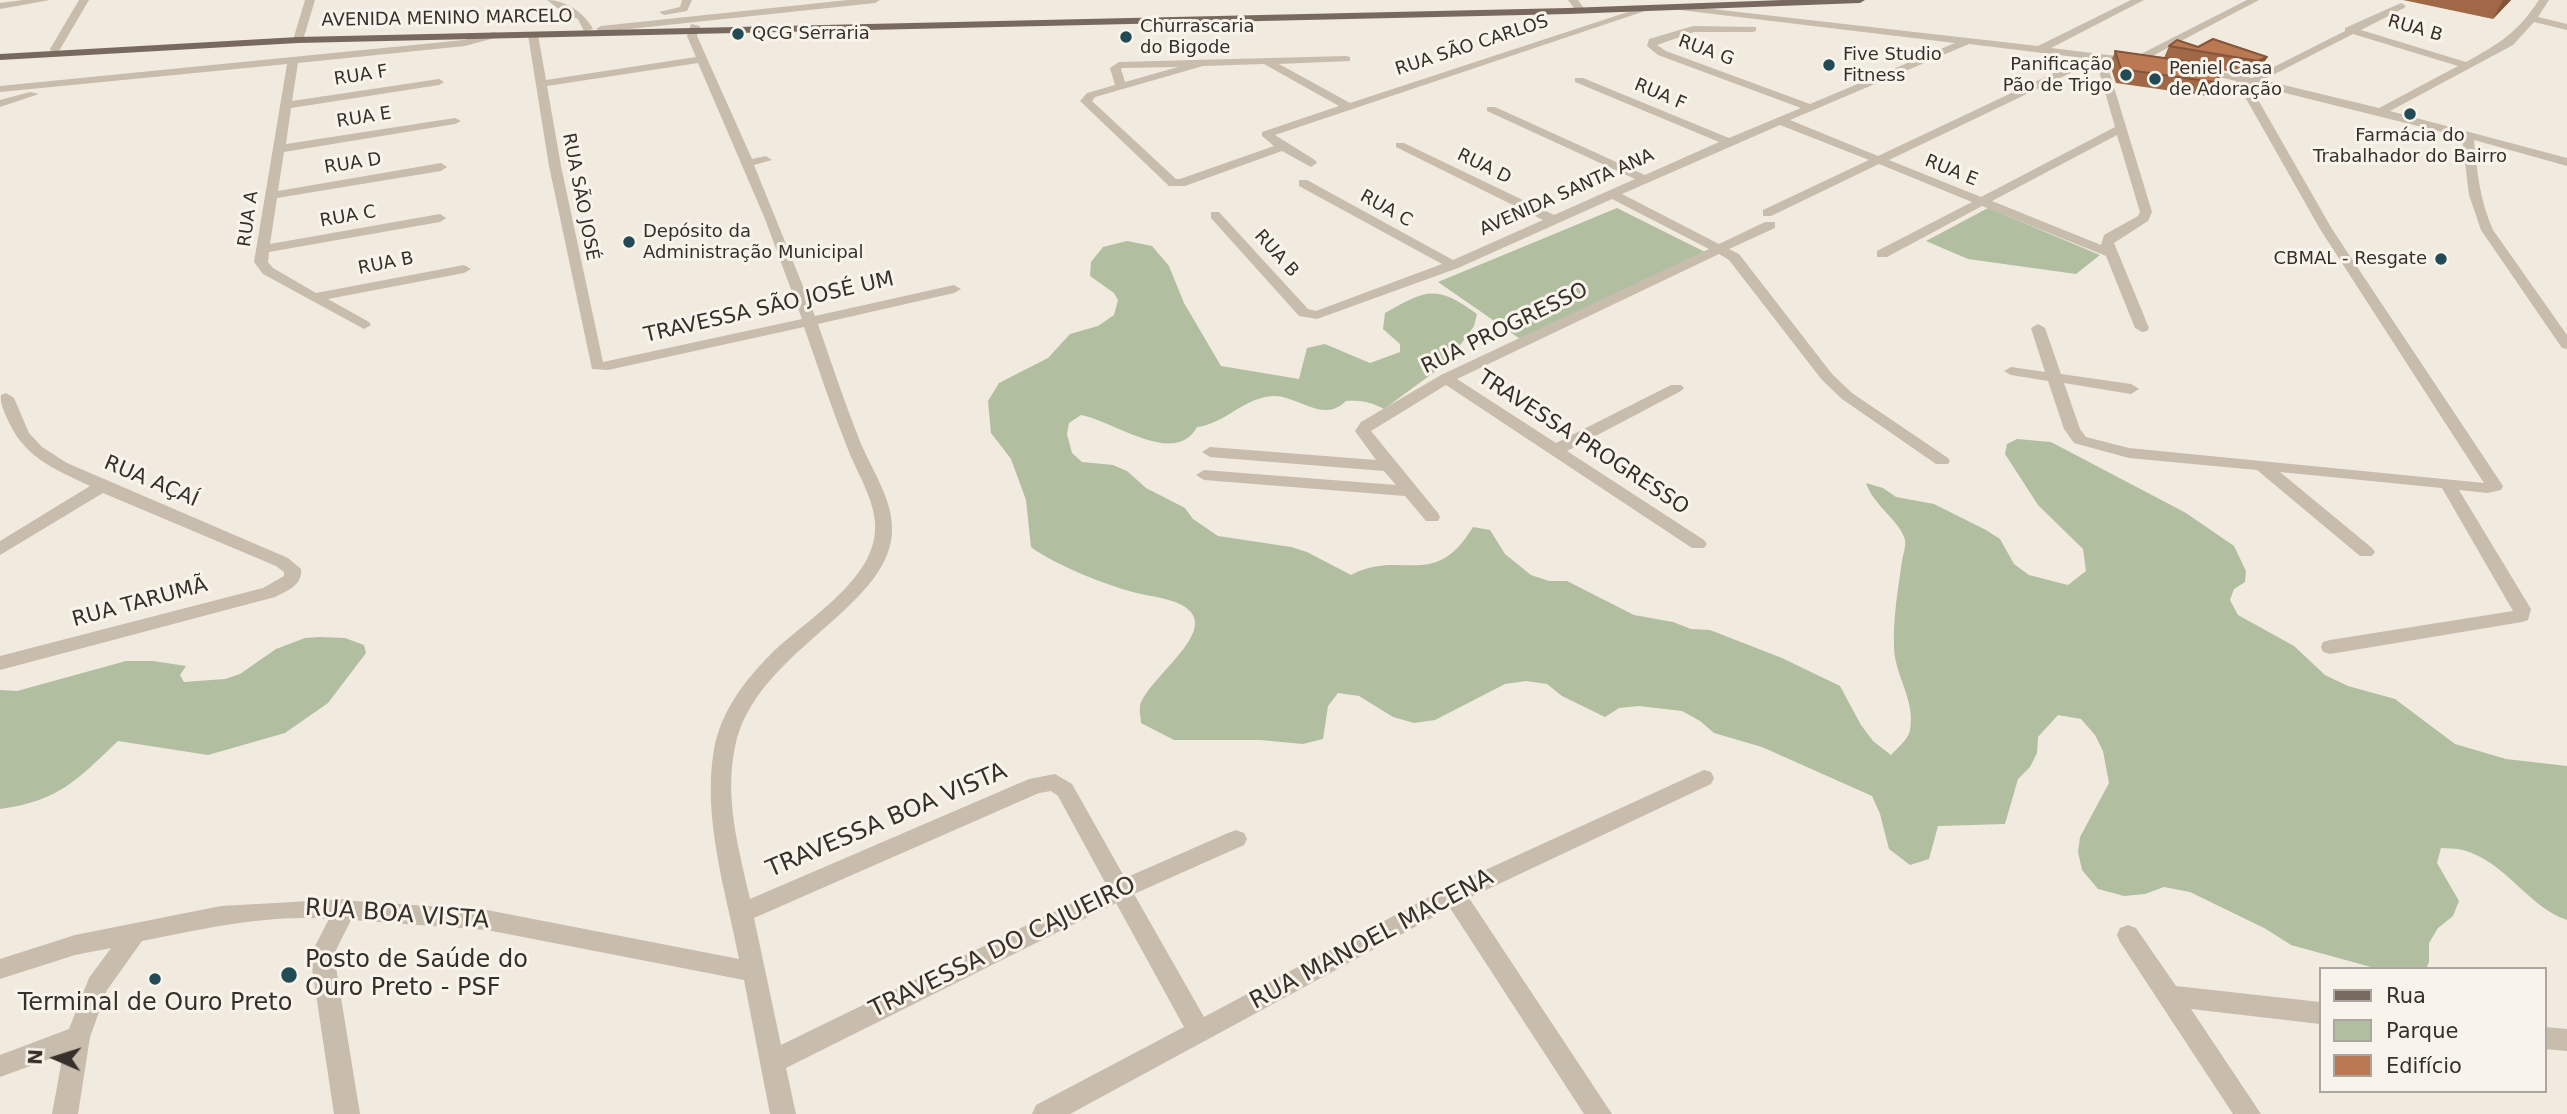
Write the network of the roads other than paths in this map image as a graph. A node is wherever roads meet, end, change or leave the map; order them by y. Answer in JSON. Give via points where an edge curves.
{"nodes":[{"id":1,"x":44,"y":0,"type":"edge"},
{"id":2,"x":84,"y":0,"type":"edge"},
{"id":3,"x":552,"y":0,"type":"edge"},
{"id":4,"x":687,"y":0,"type":"edge"},
{"id":5,"x":739,"y":0,"type":"edge"},
{"id":6,"x":875,"y":0,"type":"edge"},
{"id":7,"x":1860,"y":0,"type":"edge"},
{"id":8,"x":2139,"y":0,"type":"edge"},
{"id":9,"x":2254,"y":0,"type":"edge"},
{"id":10,"x":2544,"y":0,"type":"edge"},
{"id":11,"x":1746,"y":2,"type":"edge"},
{"id":12,"x":813,"y":3,"type":"edge"},
{"id":13,"x":1657,"y":4,"type":"edge"},
{"id":14,"x":1577,"y":5,"type":"edge"},
{"id":15,"x":2402,"y":5,"type":"dead end"},
{"id":16,"x":0,"y":6,"type":"edge"},
{"id":17,"x":305,"y":7,"type":"edge"},
{"id":18,"x":1680,"y":7,"type":"junction"},
{"id":19,"x":738,"y":14,"type":"junction"},
{"id":20,"x":2532,"y":19,"type":"junction"},
{"id":21,"x":649,"y":23,"type":"junction"},
{"id":22,"x":2567,"y":27,"type":"edge"},
{"id":23,"x":588,"y":29,"type":"junction"},
{"id":24,"x":601,"y":29,"type":"junction"},
{"id":25,"x":694,"y":29,"type":"junction"},
{"id":26,"x":1752,"y":29,"type":"dead end"},
{"id":27,"x":2349,"y":30,"type":"junction"},
{"id":28,"x":300,"y":35,"type":"junction"},
{"id":29,"x":494,"y":35,"type":"junction"},
{"id":30,"x":533,"y":35,"type":"junction"},
{"id":31,"x":1953,"y":39,"type":"junction"},
{"id":32,"x":1969,"y":41,"type":"junction"},
{"id":33,"x":55,"y":49,"type":"junction"},
{"id":34,"x":2041,"y":49,"type":"junction"},
{"id":35,"x":0,"y":55,"type":"edge"},
{"id":36,"x":2100,"y":58,"type":"junction"},
{"id":37,"x":702,"y":59,"type":"junction"},
{"id":38,"x":1346,"y":59,"type":"dead end"},
{"id":39,"x":293,"y":61,"type":"junction"},
{"id":40,"x":1266,"y":61,"type":"junction"},
{"id":41,"x":2134,"y":61,"type":"junction"},
{"id":42,"x":1205,"y":62,"type":"junction"},
{"id":43,"x":2154,"y":64,"type":"edge"},
{"id":44,"x":2470,"y":66,"type":"junction"},
{"id":45,"x":2181,"y":68,"type":"edge"},
{"id":46,"x":1578,"y":80,"type":"dead end"},
{"id":47,"x":2247,"y":80,"type":"junction"},
{"id":48,"x":439,"y":82,"type":"dead end"},
{"id":49,"x":66,"y":84,"type":"junction"},
{"id":50,"x":541,"y":84,"type":"junction"},
{"id":51,"x":1121,"y":85,"type":"junction"},
{"id":52,"x":0,"y":89,"type":"edge"},
{"id":53,"x":1836,"y":96,"type":"junction"},
{"id":54,"x":0,"y":104,"type":"edge"},
{"id":55,"x":288,"y":105,"type":"junction"},
{"id":56,"x":1347,"y":106,"type":"junction"},
{"id":57,"x":1809,"y":107,"type":"junction"},
{"id":58,"x":1491,"y":109,"type":"dead end"},
{"id":59,"x":2381,"y":111,"type":"junction"},
{"id":60,"x":1779,"y":120,"type":"junction"},
{"id":61,"x":455,"y":121,"type":"dead end"},
{"id":62,"x":2121,"y":128,"type":"junction"},
{"id":63,"x":2468,"y":136,"type":"junction"},
{"id":64,"x":1728,"y":142,"type":"junction"},
{"id":65,"x":1400,"y":145,"type":"dead end"},
{"id":66,"x":1283,"y":147,"type":"junction"},
{"id":67,"x":279,"y":149,"type":"junction"},
{"id":68,"x":765,"y":160,"type":"dead end"},
{"id":69,"x":1878,"y":160,"type":"junction"},
{"id":70,"x":2567,"y":162,"type":"edge"},
{"id":71,"x":747,"y":163,"type":"junction"},
{"id":72,"x":1311,"y":163,"type":"dead end"},
{"id":73,"x":441,"y":167,"type":"dead end"},
{"id":74,"x":1646,"y":180,"type":"junction"},
{"id":75,"x":1303,"y":183,"type":"dead end"},
{"id":76,"x":1614,"y":195,"type":"junction"},
{"id":77,"x":270,"y":196,"type":"junction"},
{"id":78,"x":1983,"y":202,"type":"junction"},
{"id":79,"x":1215,"y":215,"type":"dead end"},
{"id":80,"x":440,"y":218,"type":"dead end"},
{"id":81,"x":1553,"y":220,"type":"junction"},
{"id":82,"x":782,"y":246,"type":"junction"},
{"id":83,"x":262,"y":249,"type":"junction"},
{"id":84,"x":1722,"y":249,"type":"junction"},
{"id":85,"x":766,"y":250,"type":"dead end"},
{"id":86,"x":2110,"y":253,"type":"junction"},
{"id":87,"x":1882,"y":254,"type":"dead end"},
{"id":88,"x":1453,"y":265,"type":"junction"},
{"id":89,"x":464,"y":269,"type":"dead end"},
{"id":90,"x":954,"y":289,"type":"dead end"},
{"id":91,"x":315,"y":297,"type":"junction"},
{"id":92,"x":1311,"y":315,"type":"joint"},
{"id":93,"x":809,"y":319,"type":"junction"},
{"id":94,"x":364,"y":325,"type":"dead end"},
{"id":95,"x":2038,"y":328,"type":"dead end"},
{"id":96,"x":2142,"y":328,"type":"dead end"},
{"id":97,"x":2567,"y":345,"type":"edge"},
{"id":98,"x":595,"y":364,"type":"joint"},
{"id":99,"x":2011,"y":372,"type":"dead end"},
{"id":100,"x":1446,"y":378,"type":"junction"},
{"id":101,"x":2056,"y":379,"type":"junction"},
{"id":102,"x":1676,"y":388,"type":"dead end"},
{"id":103,"x":2131,"y":389,"type":"dead end"},
{"id":104,"x":6,"y":398,"type":"dead end"},
{"id":105,"x":1554,"y":450,"type":"junction"},
{"id":106,"x":1210,"y":452,"type":"dead end"},
{"id":107,"x":1942,"y":461,"type":"dead end"},
{"id":108,"x":2262,"y":465,"type":"junction"},
{"id":109,"x":1389,"y":466,"type":"junction"},
{"id":110,"x":1204,"y":475,"type":"dead end"},
{"id":111,"x":2448,"y":485,"type":"junction"},
{"id":112,"x":102,"y":486,"type":"junction"},
{"id":113,"x":1410,"y":491,"type":"junction"},
{"id":114,"x":1432,"y":517,"type":"dead end"},
{"id":115,"x":1698,"y":544,"type":"dead end"},
{"id":116,"x":0,"y":550,"type":"edge"},
{"id":117,"x":2366,"y":552,"type":"dead end"},
{"id":118,"x":289,"y":582,"type":"joint"},
{"id":119,"x":2330,"y":647,"type":"dead end"},
{"id":120,"x":0,"y":663,"type":"edge"},
{"id":121,"x":1704,"y":778,"type":"dead end"},
{"id":122,"x":1236,"y":838,"type":"dead end"},
{"id":123,"x":1119,"y":891,"type":"junction"},
{"id":124,"x":1454,"y":895,"type":"junction"},
{"id":125,"x":346,"y":908,"type":"junction"},
{"id":126,"x":741,"y":913,"type":"junction"},
{"id":127,"x":135,"y":933,"type":"junction"},
{"id":128,"x":2128,"y":935,"type":"dead end"},
{"id":129,"x":0,"y":969,"type":"edge"},
{"id":130,"x":754,"y":972,"type":"junction"},
{"id":131,"x":2169,"y":996,"type":"junction"},
{"id":132,"x":2318,"y":1013,"type":"edge"},
{"id":133,"x":1199,"y":1031,"type":"junction"},
{"id":134,"x":78,"y":1037,"type":"junction"},
{"id":135,"x":2546,"y":1038,"type":"edge"},
{"id":136,"x":2567,"y":1041,"type":"edge"},
{"id":137,"x":772,"y":1062,"type":"junction"},
{"id":138,"x":0,"y":1066,"type":"edge"},
{"id":139,"x":781,"y":1113,"type":"edge"},
{"id":140,"x":65,"y":1114,"type":"edge"},
{"id":141,"x":347,"y":1114,"type":"edge"},
{"id":142,"x":1045,"y":1114,"type":"edge"},
{"id":143,"x":1599,"y":1114,"type":"edge"},
{"id":144,"x":2248,"y":1114,"type":"edge"}],
"edges":[{"from":1,"to":16,"type":"street"},
{"from":2,"to":33,"type":"street"},
{"from":3,"to":23,"type":"street","via":[[582,17]]},
{"from":4,"to":21,"type":"street","via":[[684,9],[656,14]]},
{"from":5,"to":19,"type":"street"},
{"from":6,"to":12,"type":"street"},
{"from":7,"to":11,"type":"main road","name":"AVENIDA MENINO MARCELO"},
{"from":8,"to":34,"type":"street"},
{"from":9,"to":41,"type":"street"},
{"from":10,"to":20,"type":"street"},
{"from":11,"to":13,"type":"main road","name":"AVENIDA MENINO MARCELO"},
{"from":11,"to":18,"type":"main road","name":"AVENIDA MENINO MARCELO"},
{"from":11,"to":31,"type":"street","via":[[1765,15]]},
{"from":12,"to":19,"type":"street"},
{"from":13,"to":14,"type":"main road","name":"AVENIDA MENINO MARCELO"},
{"from":13,"to":14,"type":"main road","name":"AVENIDA MENINO MARCELO"},
{"from":13,"to":18,"type":"main road","name":"AVENIDA MENINO MARCELO"},
{"from":13,"to":56,"type":"street","name":"RUA SÃO CARLOS"},
{"from":14,"to":25,"type":"main road","name":"AVENIDA MENINO MARCELO"},
{"from":15,"to":27,"type":"street"},
{"from":17,"to":28,"type":"street"},
{"from":18,"to":31,"type":"street"},
{"from":19,"to":21,"type":"street"},
{"from":20,"to":22,"type":"street"},
{"from":20,"to":44,"type":"street","via":[[2509,43]]},
{"from":21,"to":24,"type":"street"},
{"from":23,"to":24,"type":"main road","name":"AVENIDA MENINO MARCELO"},
{"from":23,"to":28,"type":"main road","name":"AVENIDA MENINO MARCELO","via":[[436,33],[335,27]]},
{"from":24,"to":25,"type":"main road","name":"AVENIDA MENINO MARCELO"},
{"from":25,"to":30,"type":"main road","name":"AVENIDA MENINO MARCELO"},
{"from":25,"to":37,"type":"street"},
{"from":26,"to":57,"type":"street","name":"RUA G","via":[[1686,30],[1653,41],[1652,46]]},
{"from":27,"to":44,"type":"street","name":"RUA B"},
{"from":27,"to":47,"type":"street"},
{"from":28,"to":29,"type":"main road","name":"AVENIDA MENINO MARCELO"},
{"from":28,"to":33,"type":"main road","name":"AVENIDA MENINO MARCELO"},
{"from":28,"to":35,"type":"main road","name":"AVENIDA MENINO MARCELO"},
{"from":29,"to":30,"type":"main road","name":"AVENIDA MENINO MARCELO"},
{"from":29,"to":39,"type":"street","via":[[465,43]]},
{"from":30,"to":50,"type":"street","name":"RUA SÃO JOSÉ"},
{"from":31,"to":32,"type":"street"},
{"from":31,"to":53,"type":"street","name":"AVENIDA SANTA ANA"},
{"from":32,"to":34,"type":"street"},
{"from":32,"to":53,"type":"street","name":"AVENIDA SANTA ANA"},
{"from":33,"to":35,"type":"main road","name":"AVENIDA MENINO MARCELO"},
{"from":34,"to":36,"type":"street"},
{"from":36,"to":41,"type":"street"},
{"from":36,"to":62,"type":"street"},
{"from":36,"to":69,"type":"street","name":"RUA PROGRESSO"},
{"from":37,"to":50,"type":"street"},
{"from":37,"to":71,"type":"street"},
{"from":38,"to":40,"type":"street"},
{"from":39,"to":49,"type":"street"},
{"from":39,"to":55,"type":"street","name":"RUA A"},
{"from":40,"to":42,"type":"street"},
{"from":40,"to":56,"type":"street"},
{"from":41,"to":43,"type":"street"},
{"from":42,"to":51,"type":"street"},
{"from":42,"to":51,"type":"street","via":[[1117,66]]},
{"from":44,"to":59,"type":"street"},
{"from":45,"to":47,"type":"street"},
{"from":46,"to":64,"type":"street","name":"RUA F"},
{"from":47,"to":59,"type":"street"},
{"from":47,"to":111,"type":"street","via":[[2326,229],[2495,485]]},
{"from":48,"to":55,"type":"street","name":"RUA F"},
{"from":49,"to":52,"type":"street"},
{"from":49,"to":54,"type":"street"},
{"from":50,"to":98,"type":"street","name":"RUA SÃO JOSÉ"},
{"from":51,"to":66,"type":"street","via":[[1086,101],[1173,183]]},
{"from":53,"to":57,"type":"street","name":"AVENIDA SANTA ANA"},
{"from":55,"to":67,"type":"street","name":"RUA A"},
{"from":56,"to":66,"type":"street","name":"RUA SÃO CARLOS","via":[[1266,134]]},
{"from":57,"to":60,"type":"street","name":"AVENIDA SANTA ANA"},
{"from":58,"to":74,"type":"street"},
{"from":59,"to":63,"type":"street"},
{"from":60,"to":64,"type":"street","name":"AVENIDA SANTA ANA"},
{"from":60,"to":69,"type":"street","name":"RUA E"},
{"from":61,"to":67,"type":"street","name":"RUA E"},
{"from":62,"to":78,"type":"street"},
{"from":62,"to":86,"type":"street","via":[[2135,155],[2146,215],[2109,238]]},
{"from":63,"to":70,"type":"street"},
{"from":63,"to":97,"type":"street","via":[[2474,203],[2480,216]]},
{"from":64,"to":74,"type":"street","name":"AVENIDA SANTA ANA"},
{"from":65,"to":81,"type":"street","name":"RUA D"},
{"from":66,"to":72,"type":"street"},
{"from":67,"to":77,"type":"street","name":"RUA A"},
{"from":68,"to":71,"type":"street"},
{"from":69,"to":78,"type":"street","name":"RUA E"},
{"from":69,"to":84,"type":"street","name":"RUA PROGRESSO"},
{"from":71,"to":82,"type":"street"},
{"from":73,"to":77,"type":"street","name":"RUA D"},
{"from":74,"to":76,"type":"street","name":"AVENIDA SANTA ANA"},
{"from":75,"to":88,"type":"street","name":"RUA C"},
{"from":76,"to":81,"type":"street","name":"AVENIDA SANTA ANA"},
{"from":76,"to":84,"type":"street"},
{"from":77,"to":83,"type":"street","name":"RUA A"},
{"from":78,"to":86,"type":"street","name":"RUA E"},
{"from":78,"to":87,"type":"street"},
{"from":79,"to":92,"type":"street","name":"RUA B","via":[[1304,313]]},
{"from":80,"to":83,"type":"street","name":"RUA C"},
{"from":81,"to":88,"type":"street","name":"AVENIDA SANTA ANA"},
{"from":82,"to":85,"type":"street"},
{"from":82,"to":93,"type":"street"},
{"from":83,"to":91,"type":"street","name":"RUA A","via":[[261,262],[268,271]]},
{"from":84,"to":100,"type":"street","name":"RUA PROGRESSO"},
{"from":84,"to":107,"type":"street","via":[[1743,267],[1827,377],[1847,396]]},
{"from":86,"to":96,"type":"street"},
{"from":88,"to":92,"type":"street","name":"AVENIDA SANTA ANA"},
{"from":89,"to":91,"type":"street","name":"RUA B"},
{"from":90,"to":93,"type":"street","name":"TRAVESSA SÃO JOSÉ UM"},
{"from":91,"to":94,"type":"street","name":"RUA A"},
{"from":93,"to":98,"type":"street","name":"TRAVESSA SÃO JOSÉ UM","via":[[608,366]]},
{"from":93,"to":126,"type":"street","via":[[882,510],[883,538],[877,558],[858,585],[752,684],[727,736],[721,815]]},
{"from":95,"to":101,"type":"street"},
{"from":99,"to":101,"type":"street"},
{"from":100,"to":105,"type":"street","name":"TRAVESSA PROGRESSO"},
{"from":100,"to":109,"type":"street","name":"RUA PROGRESSO","via":[[1364,428],[1365,437]]},
{"from":101,"to":103,"type":"street"},
{"from":101,"to":108,"type":"street","via":[[2072,429],[2088,444],[2129,453]]},
{"from":102,"to":105,"type":"street"},
{"from":104,"to":112,"type":"street","name":"RUA AÇAÍ","via":[[22,436],[36,450]]},
{"from":105,"to":115,"type":"street","name":"TRAVESSA PROGRESSO"},
{"from":106,"to":109,"type":"street"},
{"from":108,"to":111,"type":"street"},
{"from":108,"to":117,"type":"street"},
{"from":109,"to":113,"type":"street","name":"RUA PROGRESSO"},
{"from":110,"to":113,"type":"street"},
{"from":111,"to":119,"type":"street","via":[[2522,616]]},
{"from":112,"to":116,"type":"street"},
{"from":112,"to":118,"type":"street","name":"RUA AÇAÍ","via":[[287,564],[293,576]]},
{"from":113,"to":114,"type":"street","name":"RUA PROGRESSO"},
{"from":118,"to":120,"type":"street","name":"RUA TARUMÃ","via":[[269,593]]},
{"from":121,"to":124,"type":"street","name":"RUA MANOEL MACENA"},
{"from":122,"to":123,"type":"street","name":"TRAVESSA DO CAJUEIRO"},
{"from":123,"to":126,"type":"street","name":"TRAVESSA BOA VISTA","via":[[1065,790],[1055,782],[1036,785]]},
{"from":123,"to":133,"type":"street"},
{"from":123,"to":137,"type":"street","name":"TRAVESSA DO CAJUEIRO"},
{"from":124,"to":133,"type":"street","name":"RUA MANOEL MACENA"},
{"from":124,"to":143,"type":"street"},
{"from":125,"to":127,"type":"street","name":"RUA BOA VISTA","via":[[246,913]]},
{"from":125,"to":130,"type":"street","name":"RUA BOA VISTA","via":[[488,920]]},
{"from":125,"to":141,"type":"street","via":[[323,961]]},
{"from":126,"to":130,"type":"street"},
{"from":127,"to":129,"type":"street","name":"RUA BOA VISTA","via":[[75,945]]},
{"from":127,"to":134,"type":"street","via":[[97,985]]},
{"from":128,"to":131,"type":"street"},
{"from":130,"to":137,"type":"street"},
{"from":131,"to":132,"type":"street"},
{"from":131,"to":144,"type":"street"},
{"from":133,"to":142,"type":"street","name":"RUA MANOEL MACENA"},
{"from":134,"to":138,"type":"street"},
{"from":134,"to":140,"type":"street"},
{"from":135,"to":136,"type":"street"},
{"from":137,"to":139,"type":"street"}]}
